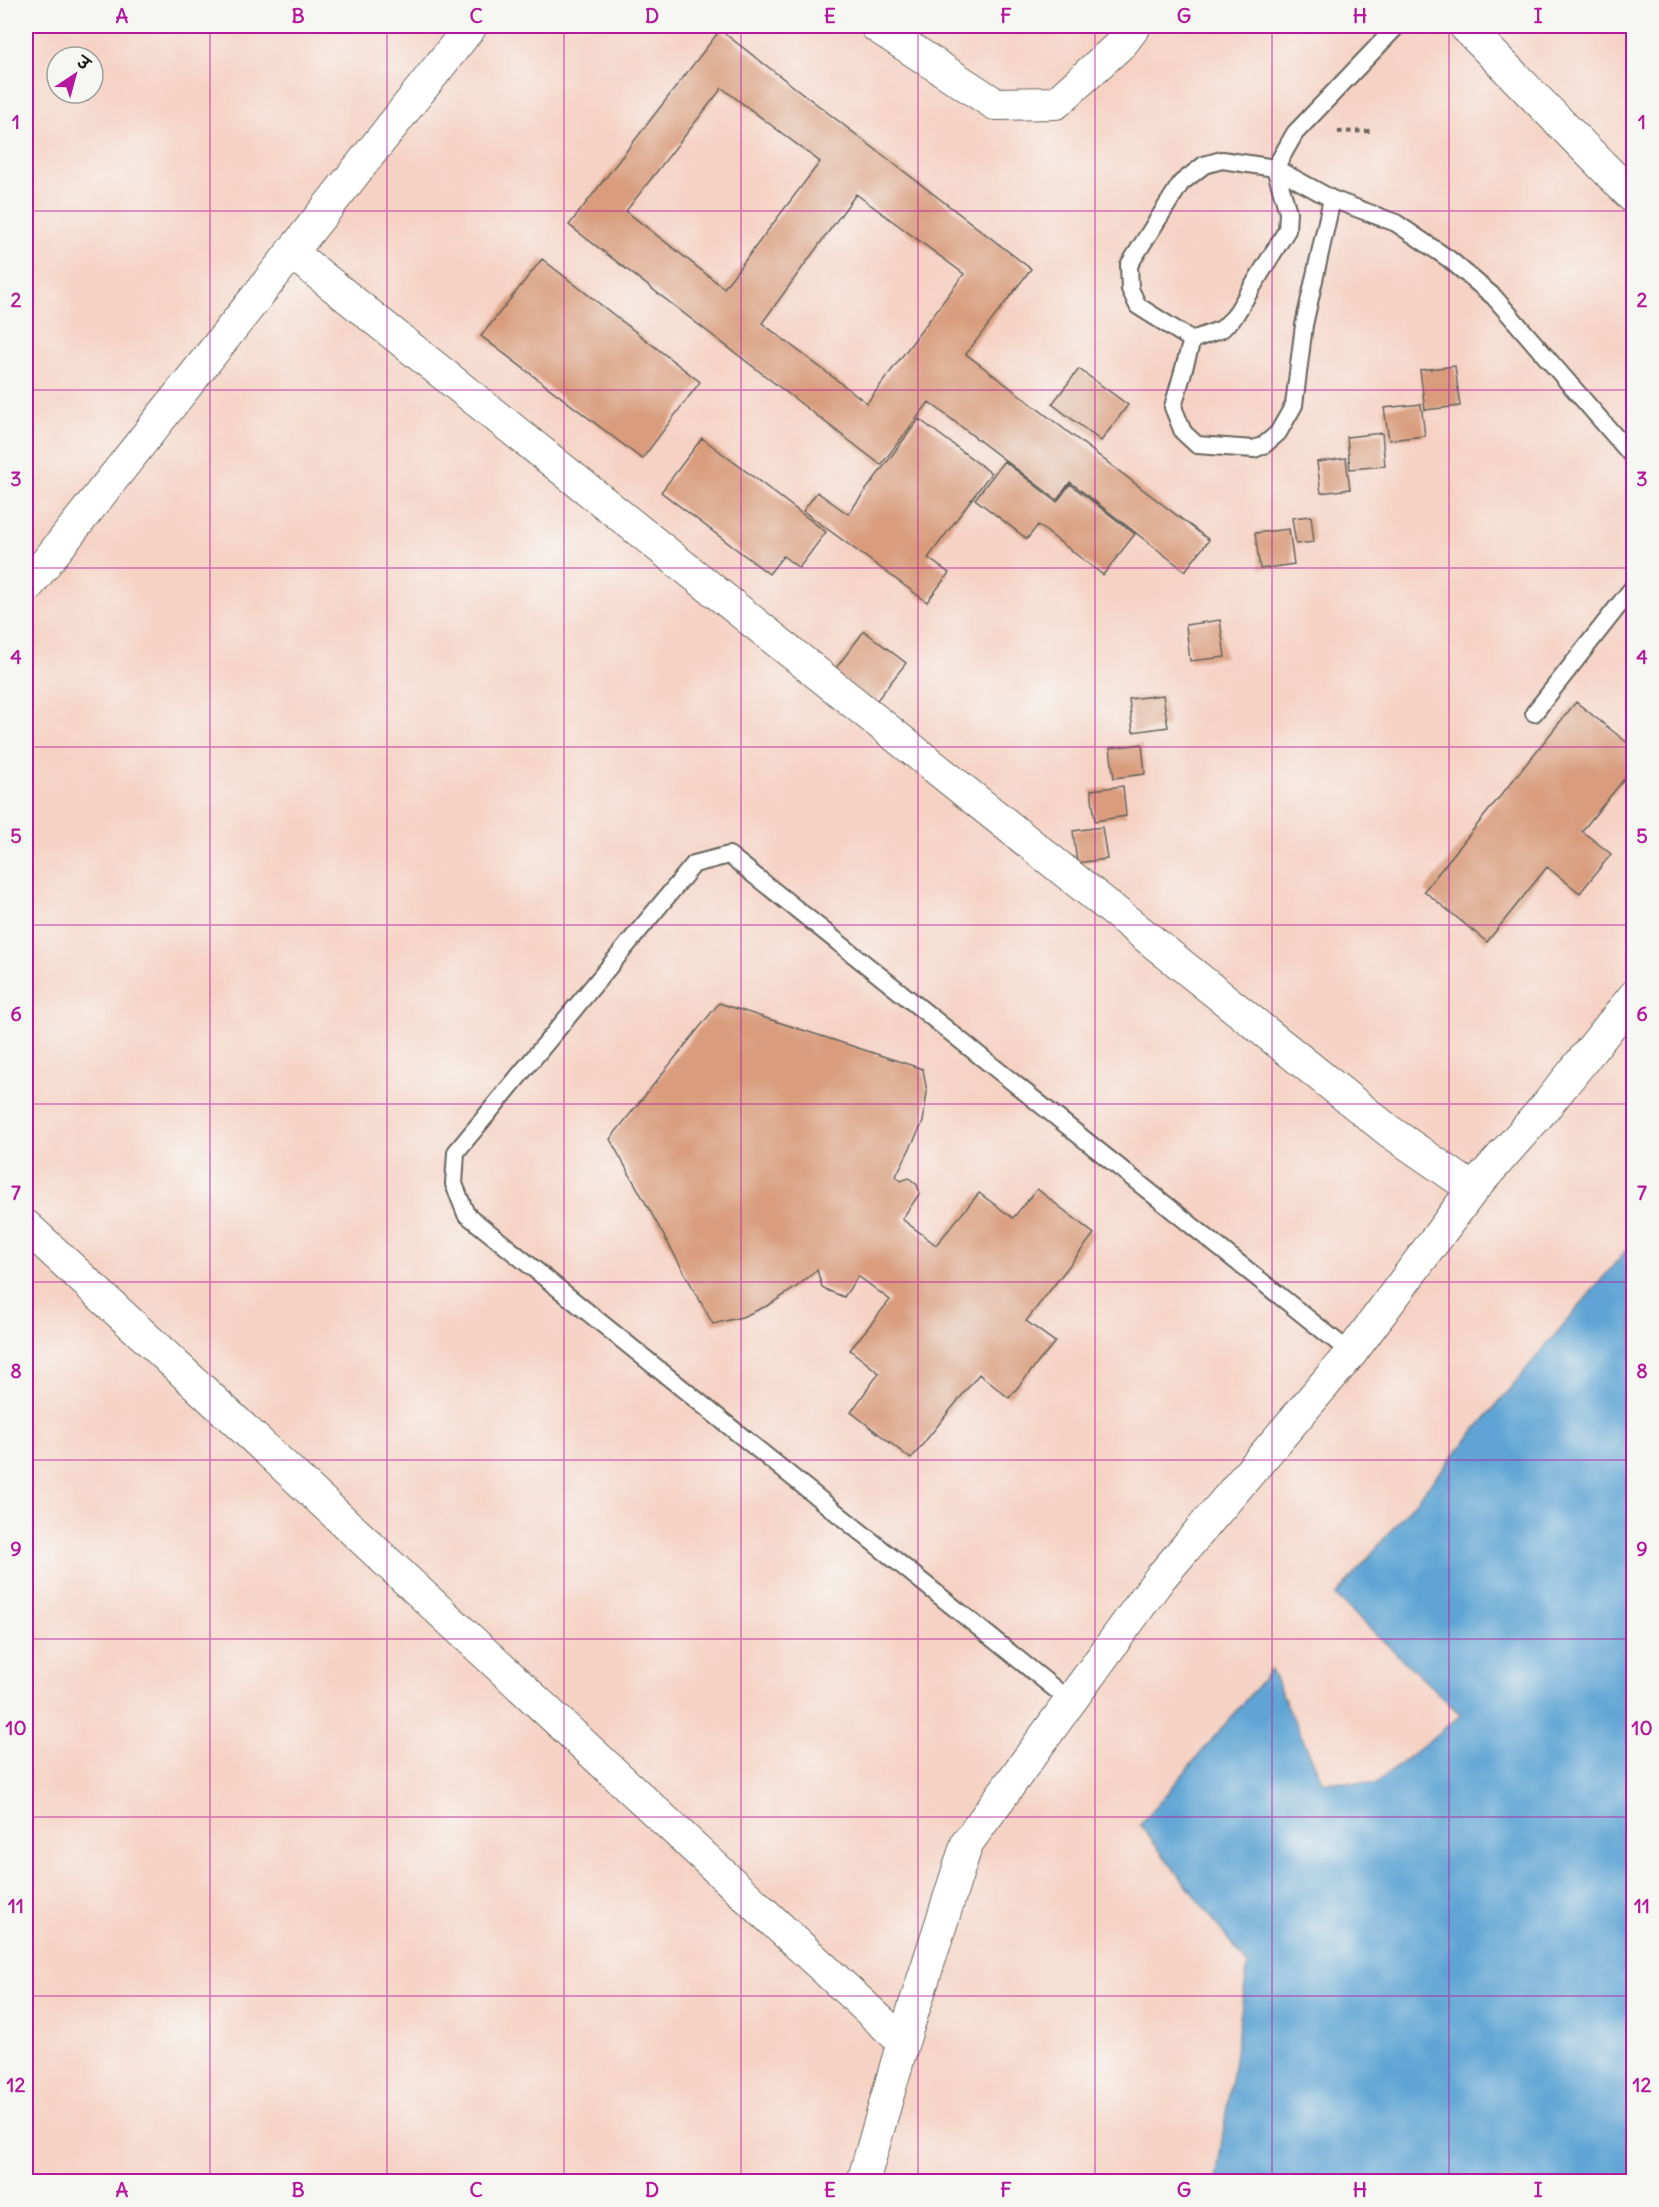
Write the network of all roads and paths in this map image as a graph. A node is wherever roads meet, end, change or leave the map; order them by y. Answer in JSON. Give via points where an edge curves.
{"nodes":[{"id":1,"x":471,"y":26,"type":"edge"},
{"id":2,"x":876,"y":26,"type":"edge"},
{"id":3,"x":1135,"y":26,"type":"edge"},
{"id":4,"x":1397,"y":26,"type":"edge"},
{"id":5,"x":1465,"y":26,"type":"edge"},
{"id":6,"x":1275,"y":168,"type":"junction"},
{"id":7,"x":1634,"y":198,"type":"edge"},
{"id":8,"x":1332,"y":199,"type":"junction"},
{"id":9,"x":291,"y":252,"type":"junction"},
{"id":10,"x":1192,"y":340,"type":"junction"},
{"id":11,"x":1634,"y":458,"type":"edge"},
{"id":12,"x":1634,"y":586,"type":"edge"},
{"id":13,"x":26,"y":588,"type":"edge"},
{"id":14,"x":1534,"y":713,"type":"dead end"},
{"id":15,"x":1634,"y":996,"type":"edge"},
{"id":16,"x":1473,"y":1189,"type":"junction"},
{"id":17,"x":26,"y":1226,"type":"edge"},
{"id":18,"x":1351,"y":1353,"type":"junction"},
{"id":19,"x":1070,"y":1701,"type":"junction"},
{"id":20,"x":903,"y":2042,"type":"junction"},
{"id":21,"x":863,"y":2181,"type":"edge"}],
"edges":[{"from":1,"to":9,"type":"street"},
{"from":2,"to":3,"type":"street","via":[[995,104],[1056,104]]},
{"from":4,"to":6,"type":"lane","via":[[1295,133]]},
{"from":5,"to":7,"type":"street"},
{"from":6,"to":8,"type":"lane"},
{"from":6,"to":10,"type":"lane","via":[[1288,212],[1287,230],[1234,316],[1222,329]]},
{"from":6,"to":10,"type":"lane","via":[[1222,160],[1204,165],[1180,183],[1129,265],[1130,289],[1138,306]]},
{"from":8,"to":10,"type":"lane","via":[[1304,325],[1294,405],[1278,433],[1264,445],[1254,449],[1197,445],[1184,432],[1173,407]]},
{"from":8,"to":11,"type":"lane","via":[[1396,223],[1485,289]]},
{"from":9,"to":13,"type":"street"},
{"from":9,"to":16,"type":"street","via":[[1380,1124]]},
{"from":12,"to":14,"type":"lane"},
{"from":15,"to":16,"type":"street","via":[[1547,1105]]},
{"from":16,"to":18,"type":"street"},
{"from":17,"to":20,"type":"street"},
{"from":18,"to":19,"type":"street","via":[[1160,1578]]},
{"from":18,"to":19,"type":"lane","via":[[729,855],[694,864],[456,1152],[454,1184],[466,1214]]},
{"from":19,"to":20,"type":"street","via":[[968,1843]]},
{"from":20,"to":21,"type":"street"}]}
